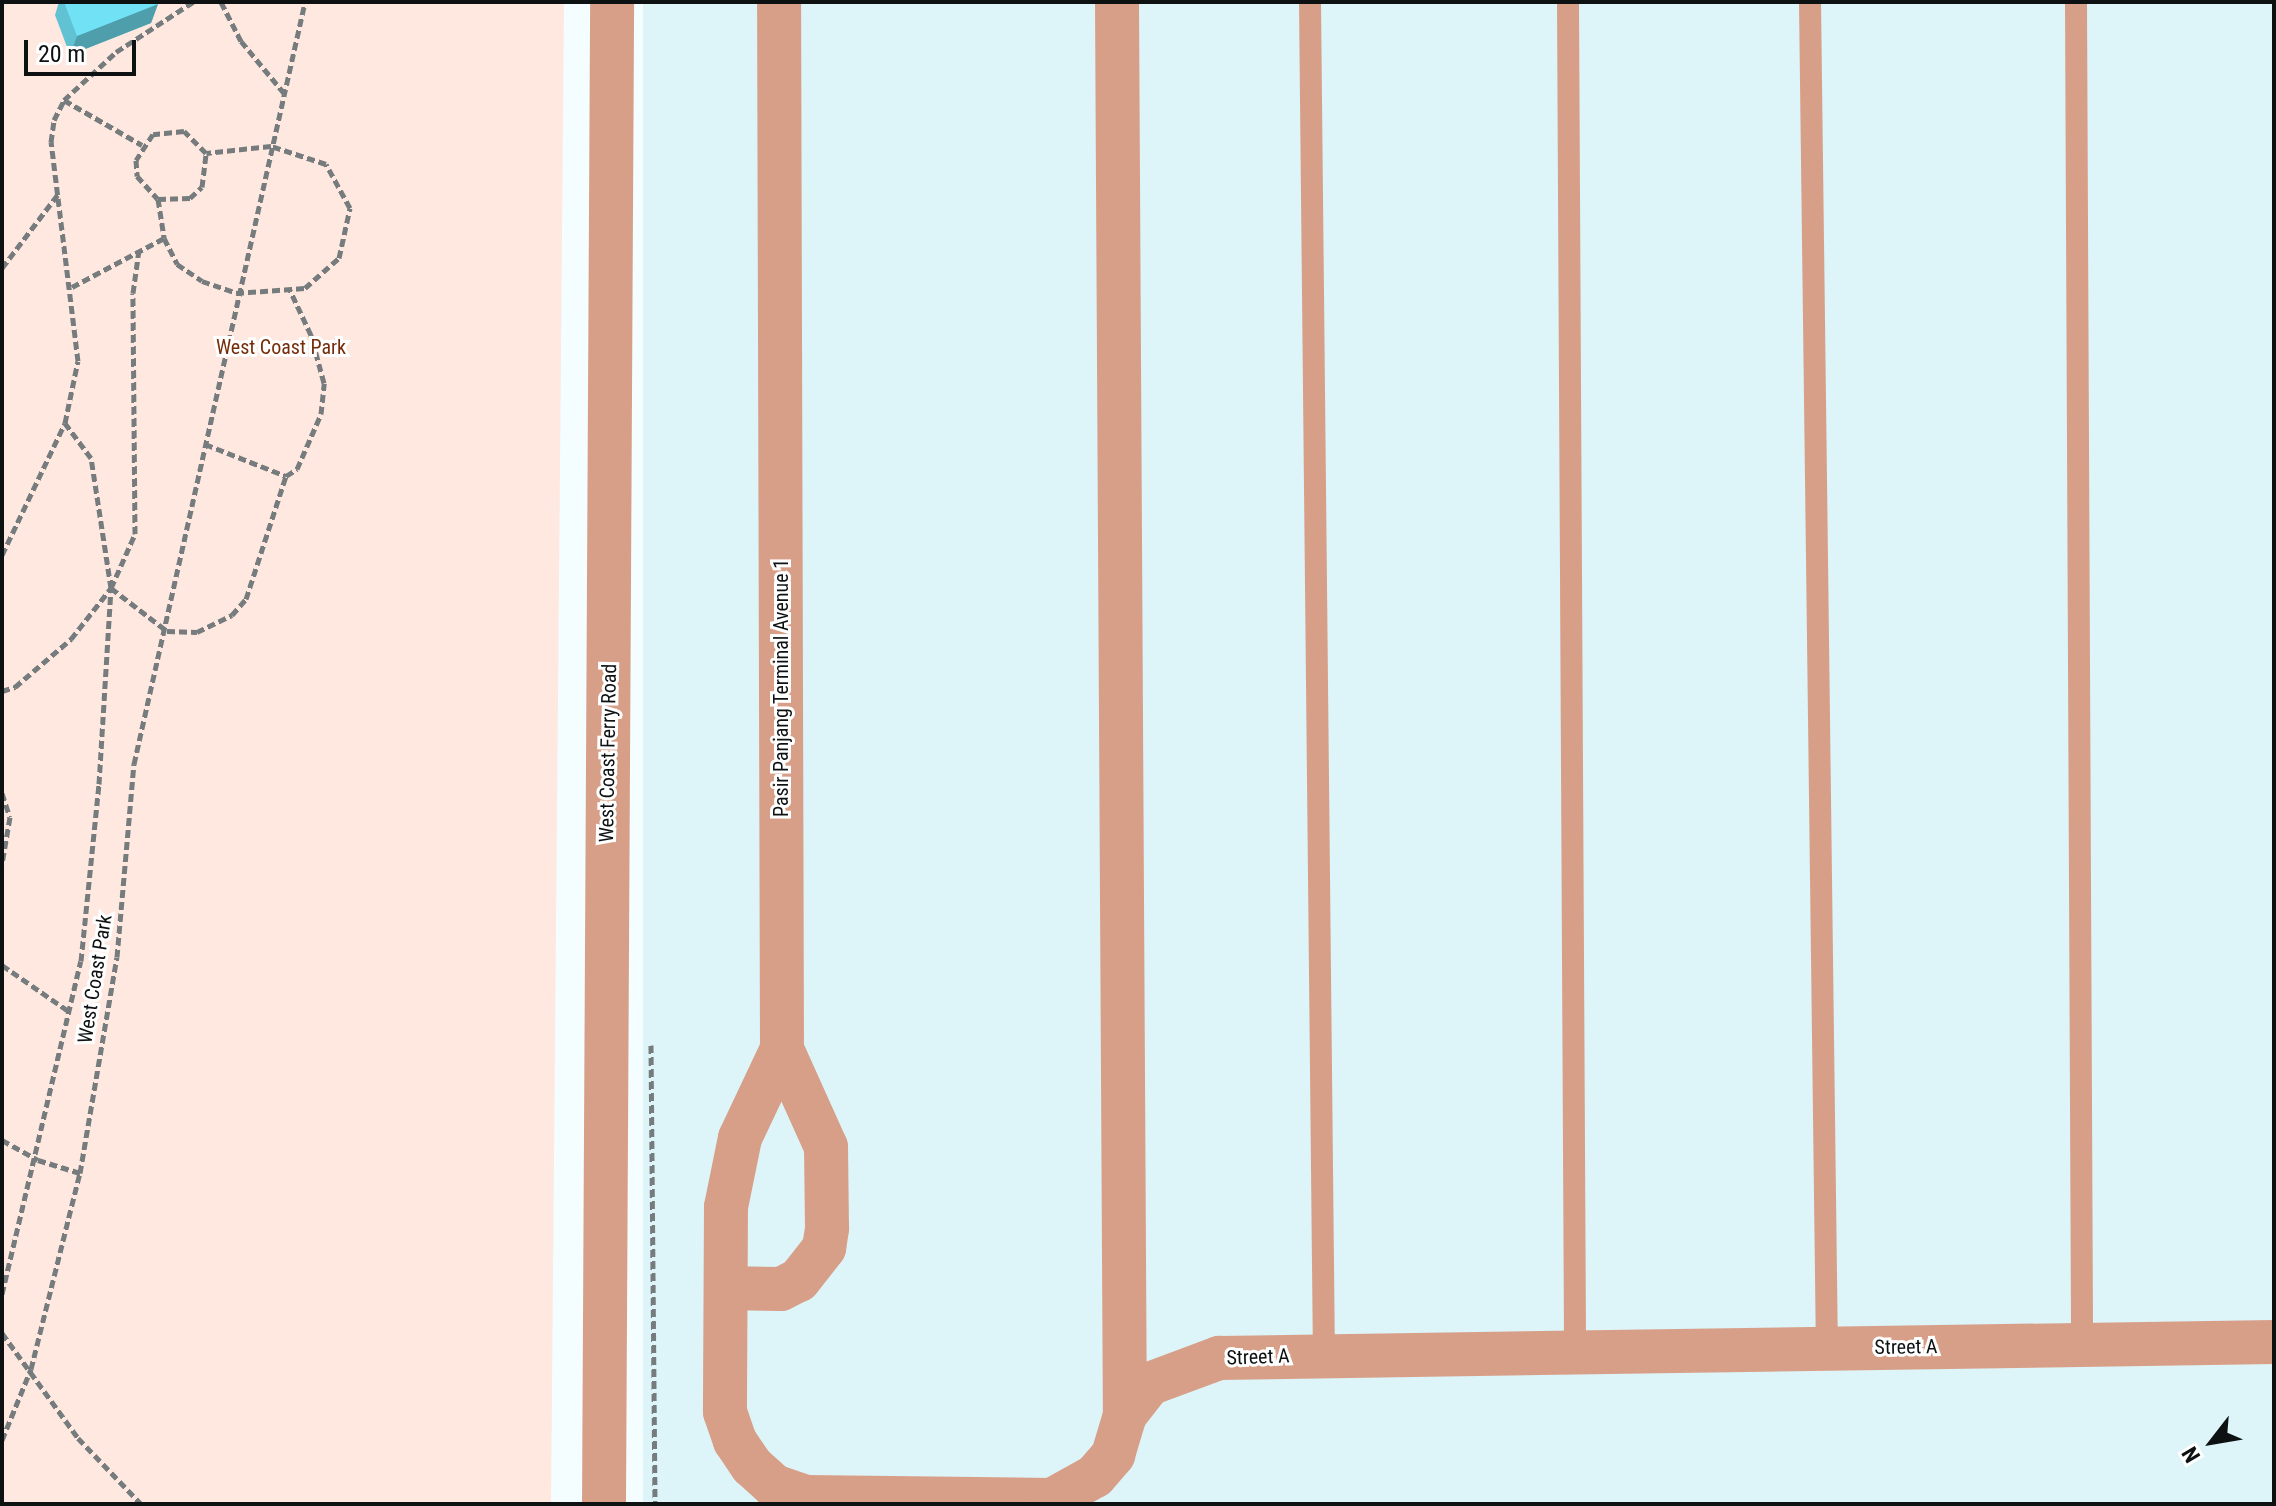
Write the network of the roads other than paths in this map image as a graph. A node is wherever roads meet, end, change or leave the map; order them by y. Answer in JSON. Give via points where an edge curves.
{"nodes":[{"id":1,"x":612,"y":2,"type":"edge"},
{"id":2,"x":779,"y":2,"type":"edge"},
{"id":3,"x":1117,"y":2,"type":"edge"},
{"id":4,"x":1310,"y":2,"type":"edge"},
{"id":5,"x":1568,"y":2,"type":"edge"},
{"id":6,"x":1810,"y":2,"type":"edge"},
{"id":7,"x":2076,"y":2,"type":"edge"},
{"id":8,"x":782,"y":1049,"type":"junction"},
{"id":9,"x":726,"y":1288,"type":"junction"},
{"id":10,"x":2274,"y":1342,"type":"edge"},
{"id":11,"x":2082,"y":1344,"type":"junction"},
{"id":12,"x":1827,"y":1348,"type":"junction"},
{"id":13,"x":1575,"y":1351,"type":"junction"},
{"id":14,"x":1324,"y":1355,"type":"junction"},
{"id":15,"x":1125,"y":1415,"type":"junction"},
{"id":16,"x":604,"y":1504,"type":"edge"}],
"edges":[{"from":1,"to":16,"type":"street","name":"West Coast Ferry Road"},
{"from":2,"to":8,"type":"street","name":"Pasir Panjang Terminal Avenue 1"},
{"from":3,"to":15,"type":"street"},
{"from":4,"to":14,"type":"lane"},
{"from":5,"to":13,"type":"lane"},
{"from":6,"to":12,"type":"lane"},
{"from":7,"to":11,"type":"lane"},
{"from":8,"to":9,"type":"street","name":"Street A","via":[[740,1138],[726,1207]]},
{"from":8,"to":9,"type":"street","name":"Pasir Panjang Terminal Avenue 1","via":[[826,1147],[824,1248],[807,1273],[781,1289]]},
{"from":9,"to":15,"type":"street","name":"Street A","via":[[725,1412],[735,1441],[774,1486],[806,1497],[1052,1500],[1095,1476],[1113,1455]]},
{"from":10,"to":11,"type":"street","name":"Street A"},
{"from":11,"to":12,"type":"street","name":"Street A"},
{"from":12,"to":13,"type":"street","name":"Street A"},
{"from":13,"to":14,"type":"street","name":"Street A"},
{"from":14,"to":15,"type":"street","name":"Street A","via":[[1219,1358],[1149,1384]]}]}
